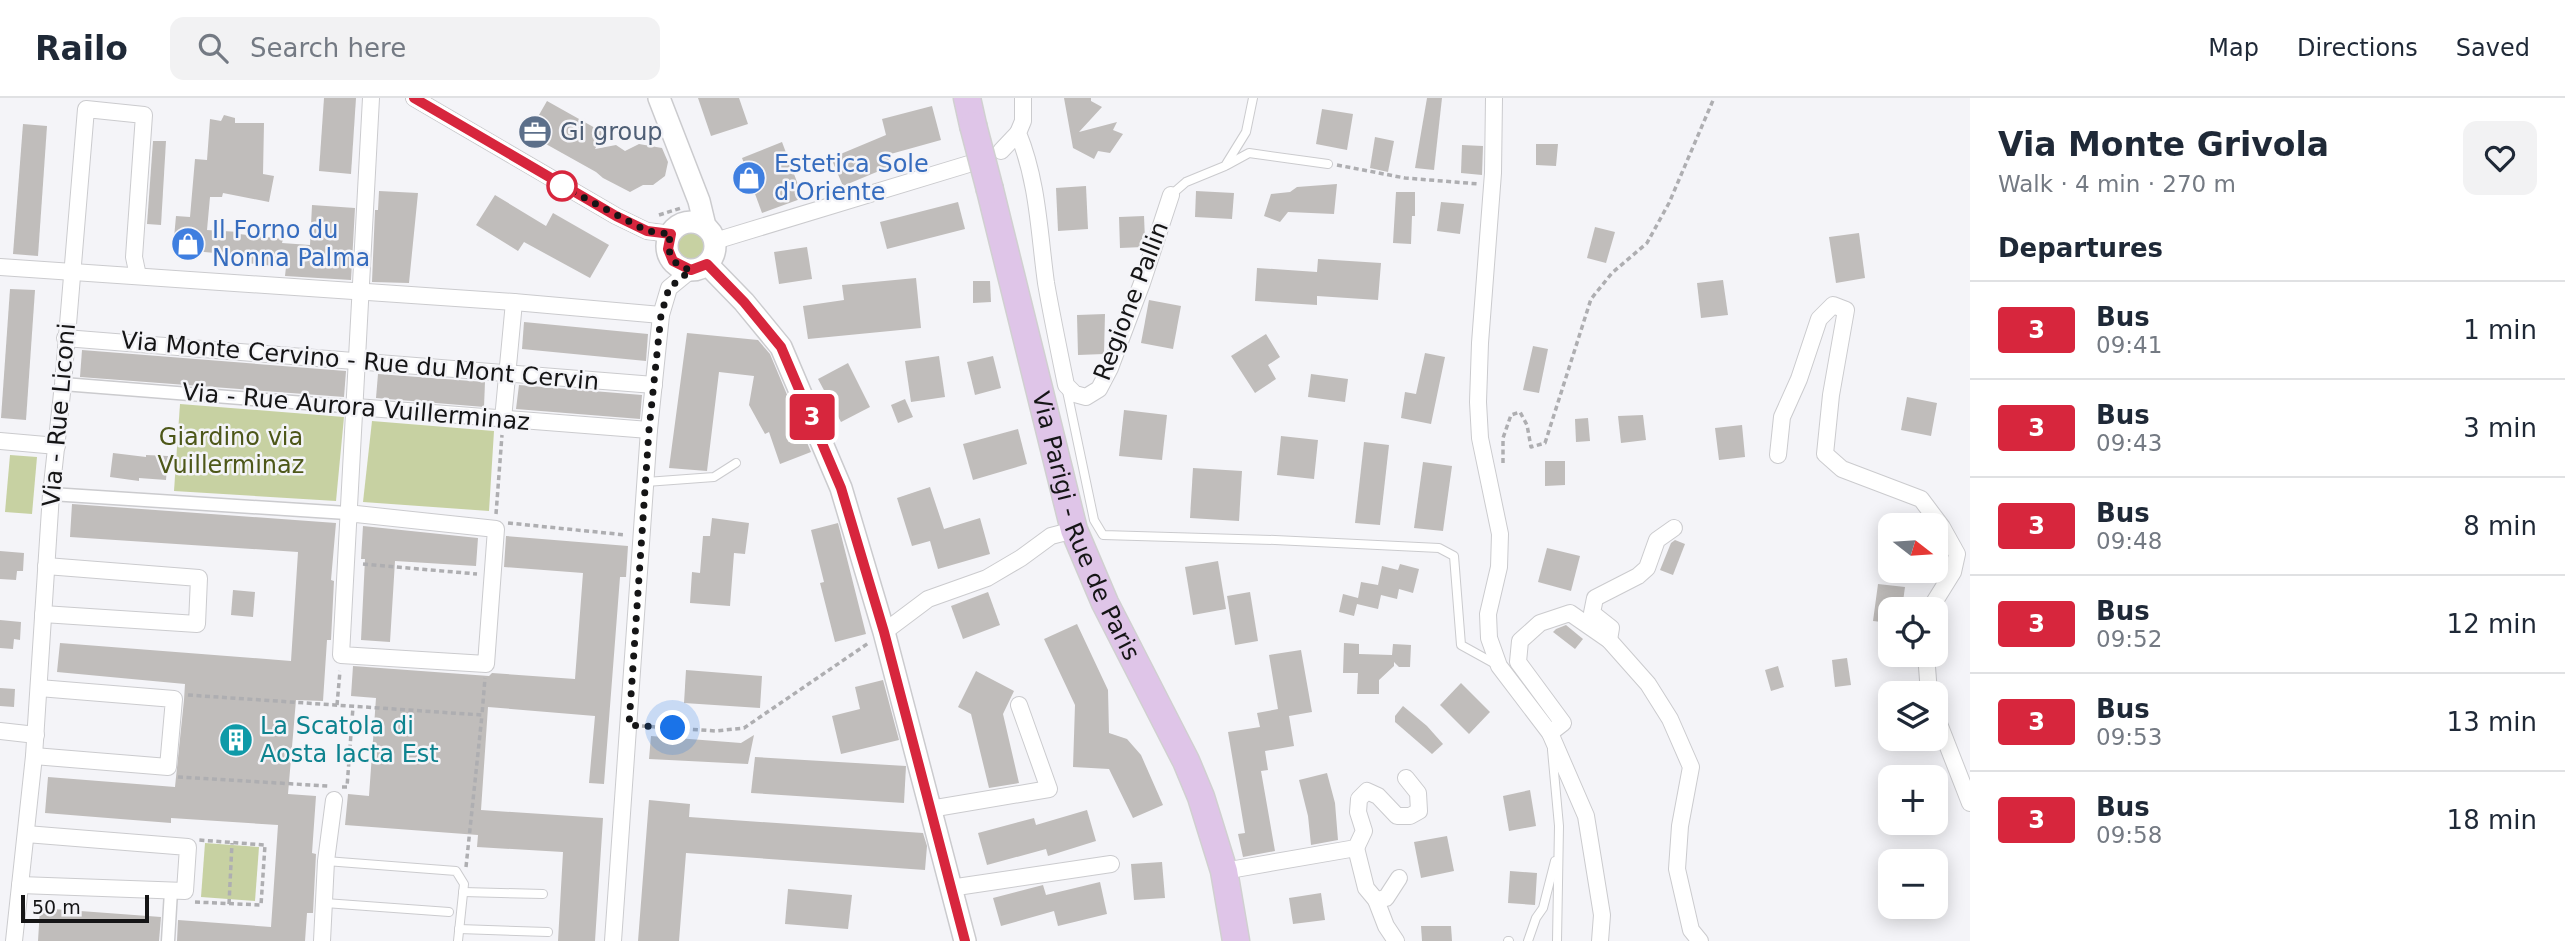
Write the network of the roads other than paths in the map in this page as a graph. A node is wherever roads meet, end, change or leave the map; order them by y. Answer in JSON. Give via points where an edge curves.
{"nodes":[{"id":1,"x":371,"y":98,"type":"edge"},
{"id":2,"x":414,"y":98,"type":"edge"},
{"id":3,"x":659,"y":98,"type":"edge"},
{"id":4,"x":967,"y":98,"type":"edge"},
{"id":5,"x":1023,"y":98,"type":"edge"},
{"id":6,"x":1253,"y":98,"type":"edge"},
{"id":7,"x":1494,"y":98,"type":"edge"},
{"id":8,"x":1018,"y":133,"type":"junction"},
{"id":9,"x":1001,"y":151,"type":"dead end"},
{"id":10,"x":972,"y":163,"type":"dead end"},
{"id":11,"x":1328,"y":164,"type":"road end"},
{"id":12,"x":1225,"y":166,"type":"junction"},
{"id":13,"x":1171,"y":195,"type":"joint"},
{"id":14,"x":671,"y":234,"type":"junction"},
{"id":15,"x":710,"y":234,"type":"junction"},
{"id":16,"x":0,"y":267,"type":"edge"},
{"id":17,"x":699,"y":267,"type":"junction"},
{"id":18,"x":72,"y":272,"type":"junction"},
{"id":19,"x":138,"y":276,"type":"junction"},
{"id":20,"x":359,"y":292,"type":"junction"},
{"id":21,"x":514,"y":302,"type":"junction"},
{"id":22,"x":661,"y":315,"type":"junction"},
{"id":23,"x":65,"y":338,"type":"junction"},
{"id":24,"x":358,"y":361,"type":"junction"},
{"id":25,"x":508,"y":372,"type":"junction"},
{"id":26,"x":63,"y":384,"type":"junction"},
{"id":27,"x":654,"y":384,"type":"junction"},
{"id":28,"x":1066,"y":385,"type":"junction"},
{"id":29,"x":356,"y":407,"type":"junction"},
{"id":30,"x":503,"y":419,"type":"junction"},
{"id":31,"x":649,"y":430,"type":"junction"},
{"id":32,"x":0,"y":441,"type":"edge"},
{"id":33,"x":57,"y":446,"type":"junction"},
{"id":34,"x":1778,"y":455,"type":"dead end"},
{"id":35,"x":736,"y":463,"type":"dead end"},
{"id":36,"x":646,"y":482,"type":"junction"},
{"id":37,"x":51,"y":494,"type":"junction"},
{"id":38,"x":347,"y":513,"type":"junction"},
{"id":39,"x":1674,"y":528,"type":"dead end"},
{"id":40,"x":1074,"y":530,"type":"junction"},
{"id":41,"x":46,"y":566,"type":"junction"},
{"id":42,"x":1937,"y":597,"type":"edge"},
{"id":43,"x":43,"y":614,"type":"junction"},
{"id":44,"x":884,"y":632,"type":"junction"},
{"id":45,"x":1609,"y":640,"type":"junction"},
{"id":46,"x":1499,"y":666,"type":"junction"},
{"id":47,"x":39,"y":688,"type":"junction"},
{"id":48,"x":1019,"y":705,"type":"dead end"},
{"id":49,"x":0,"y":731,"type":"edge"},
{"id":50,"x":1550,"y":733,"type":"junction"},
{"id":51,"x":36,"y":735,"type":"junction"},
{"id":52,"x":1948,"y":747,"type":"edge"},
{"id":53,"x":34,"y":756,"type":"junction"},
{"id":54,"x":1406,"y":778,"type":"dead end"},
{"id":55,"x":334,"y":800,"type":"dead end"},
{"id":56,"x":1970,"y":803,"type":"edge"},
{"id":57,"x":930,"y":809,"type":"junction"},
{"id":58,"x":26,"y":834,"type":"junction"},
{"id":59,"x":1356,"y":848,"type":"junction"},
{"id":60,"x":1559,"y":849,"type":"junction"},
{"id":61,"x":326,"y":861,"type":"junction"},
{"id":62,"x":1111,"y":864,"type":"dead end"},
{"id":63,"x":1224,"y":871,"type":"junction"},
{"id":64,"x":1399,"y":878,"type":"dead end"},
{"id":65,"x":20,"y":885,"type":"junction"},
{"id":66,"x":464,"y":888,"type":"junction"},
{"id":67,"x":950,"y":888,"type":"junction"},
{"id":68,"x":543,"y":894,"type":"dead end"},
{"id":69,"x":171,"y":896,"type":"junction"},
{"id":70,"x":1376,"y":900,"type":"junction"},
{"id":71,"x":325,"y":903,"type":"junction"},
{"id":72,"x":449,"y":912,"type":"dead end"},
{"id":73,"x":459,"y":929,"type":"junction"},
{"id":74,"x":548,"y":932,"type":"dead end"},
{"id":75,"x":14,"y":941,"type":"edge"},
{"id":76,"x":167,"y":941,"type":"edge"},
{"id":77,"x":322,"y":941,"type":"edge"},
{"id":78,"x":458,"y":941,"type":"edge"},
{"id":79,"x":613,"y":941,"type":"edge"},
{"id":80,"x":965,"y":941,"type":"edge"},
{"id":81,"x":1236,"y":941,"type":"edge"},
{"id":82,"x":1396,"y":941,"type":"edge"},
{"id":83,"x":1528,"y":941,"type":"edge"},
{"id":84,"x":1557,"y":941,"type":"edge"},
{"id":85,"x":1600,"y":941,"type":"edge"},
{"id":86,"x":1700,"y":941,"type":"edge"}],
"edges":[{"from":1,"to":20,"type":"street"},
{"from":2,"to":14,"type":"street","via":[[616,216],[647,231]]},
{"from":3,"to":15,"type":"street"},
{"from":4,"to":40,"type":"main road","name":"Via Parigi - Rue de Paris","bridge":true},
{"from":5,"to":8,"type":"street","name":"Regione Pallin"},
{"from":6,"to":12,"type":"lane","via":[[1246,132]]},
{"from":7,"to":46,"type":"street","via":[[1478,402],[1480,438],[1500,534],[1499,567],[1488,614],[1489,638]]},
{"from":8,"to":9,"type":"street"},
{"from":8,"to":28,"type":"street","name":"Regione Pallin","via":[[1037,199],[1046,283]]},
{"from":10,"to":15,"type":"street"},
{"from":11,"to":12,"type":"lane","name":"Regione Pallin","via":[[1249,153]]},
{"from":12,"to":13,"type":"lane","name":"Regione Pallin","via":[[1186,182]]},
{"from":13,"to":28,"type":"street","name":"Regione Pallin","via":[[1110,368],[1098,389],[1086,397]]},
{"from":14,"to":15,"type":"street","via":[[687,223]]},
{"from":14,"to":17,"type":"street","via":[[670,256],[678,266]]},
{"from":15,"to":17,"type":"street","via":[[714,253]]},
{"from":16,"to":18,"type":"street"},
{"from":17,"to":22,"type":"street","via":[[669,288]]},
{"from":17,"to":44,"type":"street","via":[[744,302],[781,347],[841,488]]},
{"from":18,"to":19,"type":"street"},
{"from":18,"to":19,"type":"street","name":"Via - Rue Liconi","via":[[86,109],[144,115],[134,257]]},
{"from":18,"to":23,"type":"street","name":"Via - Rue Liconi"},
{"from":19,"to":20,"type":"street"},
{"from":20,"to":21,"type":"street"},
{"from":20,"to":24,"type":"street"},
{"from":21,"to":22,"type":"street"},
{"from":21,"to":25,"type":"street"},
{"from":22,"to":27,"type":"street"},
{"from":23,"to":24,"type":"street","name":"Via Monte Cervino - Rue du Mont Cervin"},
{"from":23,"to":26,"type":"street","name":"Via - Rue Liconi"},
{"from":24,"to":25,"type":"street","name":"Via Monte Cervino - Rue du Mont Cervin"},
{"from":24,"to":29,"type":"street"},
{"from":25,"to":27,"type":"street","name":"Via Monte Cervino - Rue du Mont Cervin"},
{"from":25,"to":30,"type":"street"},
{"from":26,"to":29,"type":"street","name":"Via - Rue Aurora Vuillerminaz"},
{"from":26,"to":33,"type":"street","name":"Via - Rue Liconi"},
{"from":27,"to":31,"type":"street"},
{"from":28,"to":46,"type":"lane","via":[[1094,520],[1103,535],[1439,548],[1454,556],[1461,645]]},
{"from":29,"to":30,"type":"street","name":"Via - Rue Aurora Vuillerminaz"},
{"from":29,"to":38,"type":"street"},
{"from":30,"to":31,"type":"street","name":"Via - Rue Aurora Vuillerminaz"},
{"from":31,"to":36,"type":"street"},
{"from":32,"to":33,"type":"street"},
{"from":33,"to":37,"type":"street","name":"Via - Rue Liconi"},
{"from":34,"to":42,"type":"street","via":[[1782,417],[1819,318],[1833,305],[1846,310],[1825,454],[1842,468],[1921,499],[1957,554],[1953,572]]},
{"from":35,"to":36,"type":"lane","via":[[715,478]]},
{"from":36,"to":79,"type":"street"},
{"from":37,"to":38,"type":"street"},
{"from":37,"to":41,"type":"street","name":"Via - Rue Liconi"},
{"from":38,"to":38,"type":"street","via":[[496,529],[486,664],[341,655]]},
{"from":39,"to":45,"type":"street","via":[[1657,540],[1647,568],[1638,576],[1595,598],[1592,613],[1611,628]]},
{"from":40,"to":44,"type":"street","via":[[1051,536],[987,578],[928,599]]},
{"from":40,"to":63,"type":"main road","name":"Via Parigi - Rue de Paris","via":[[1104,603],[1186,761]]},
{"from":41,"to":43,"type":"street","name":"Via - Rue Liconi"},
{"from":41,"to":43,"type":"street","via":[[199,578],[197,624]]},
{"from":43,"to":47,"type":"street","name":"Via - Rue Liconi"},
{"from":44,"to":57,"type":"street"},
{"from":45,"to":50,"type":"street","via":[[1570,613],[1540,622],[1520,641],[1518,662],[1563,723]]},
{"from":45,"to":86,"type":"street","via":[[1648,684],[1691,767],[1677,869],[1691,930]]},
{"from":46,"to":50,"type":"street"},
{"from":47,"to":51,"type":"street","name":"Via - Rue Liconi"},
{"from":47,"to":53,"type":"street","via":[[174,699],[168,767]]},
{"from":48,"to":57,"type":"street","via":[[1049,789]]},
{"from":49,"to":51,"type":"street"},
{"from":50,"to":60,"type":"lane"},
{"from":50,"to":85,"type":"street","via":[[1586,816],[1602,915]]},
{"from":51,"to":53,"type":"street","name":"Via - Rue Liconi"},
{"from":52,"to":56,"type":"street"},
{"from":53,"to":58,"type":"street","name":"Via - Rue Liconi"},
{"from":54,"to":59,"type":"street","via":[[1418,793],[1419,811],[1396,816],[1367,791],[1359,799],[1364,831]]},
{"from":55,"to":61,"type":"street"},
{"from":57,"to":67,"type":"street"},
{"from":58,"to":65,"type":"street","name":"Via - Rue Liconi"},
{"from":58,"to":69,"type":"street","via":[[188,848],[185,891]]},
{"from":59,"to":63,"type":"street"},
{"from":59,"to":70,"type":"street","via":[[1366,888]]},
{"from":60,"to":83,"type":"lane","via":[[1543,908]]},
{"from":60,"to":84,"type":"lane"},
{"from":61,"to":66,"type":"lane","via":[[456,871]]},
{"from":61,"to":71,"type":"street"},
{"from":62,"to":67,"type":"street"},
{"from":63,"to":81,"type":"main road","name":"Via Parigi - Rue de Paris"},
{"from":64,"to":70,"type":"street","via":[[1386,898]]},
{"from":65,"to":69,"type":"street"},
{"from":65,"to":75,"type":"street","name":"Via - Rue Liconi"},
{"from":66,"to":68,"type":"lane"},
{"from":66,"to":73,"type":"lane"},
{"from":67,"to":80,"type":"street"},
{"from":69,"to":76,"type":"street"},
{"from":70,"to":82,"type":"street"},
{"from":71,"to":72,"type":"lane"},
{"from":71,"to":77,"type":"street"},
{"from":73,"to":74,"type":"lane"},
{"from":73,"to":78,"type":"lane"}]}
